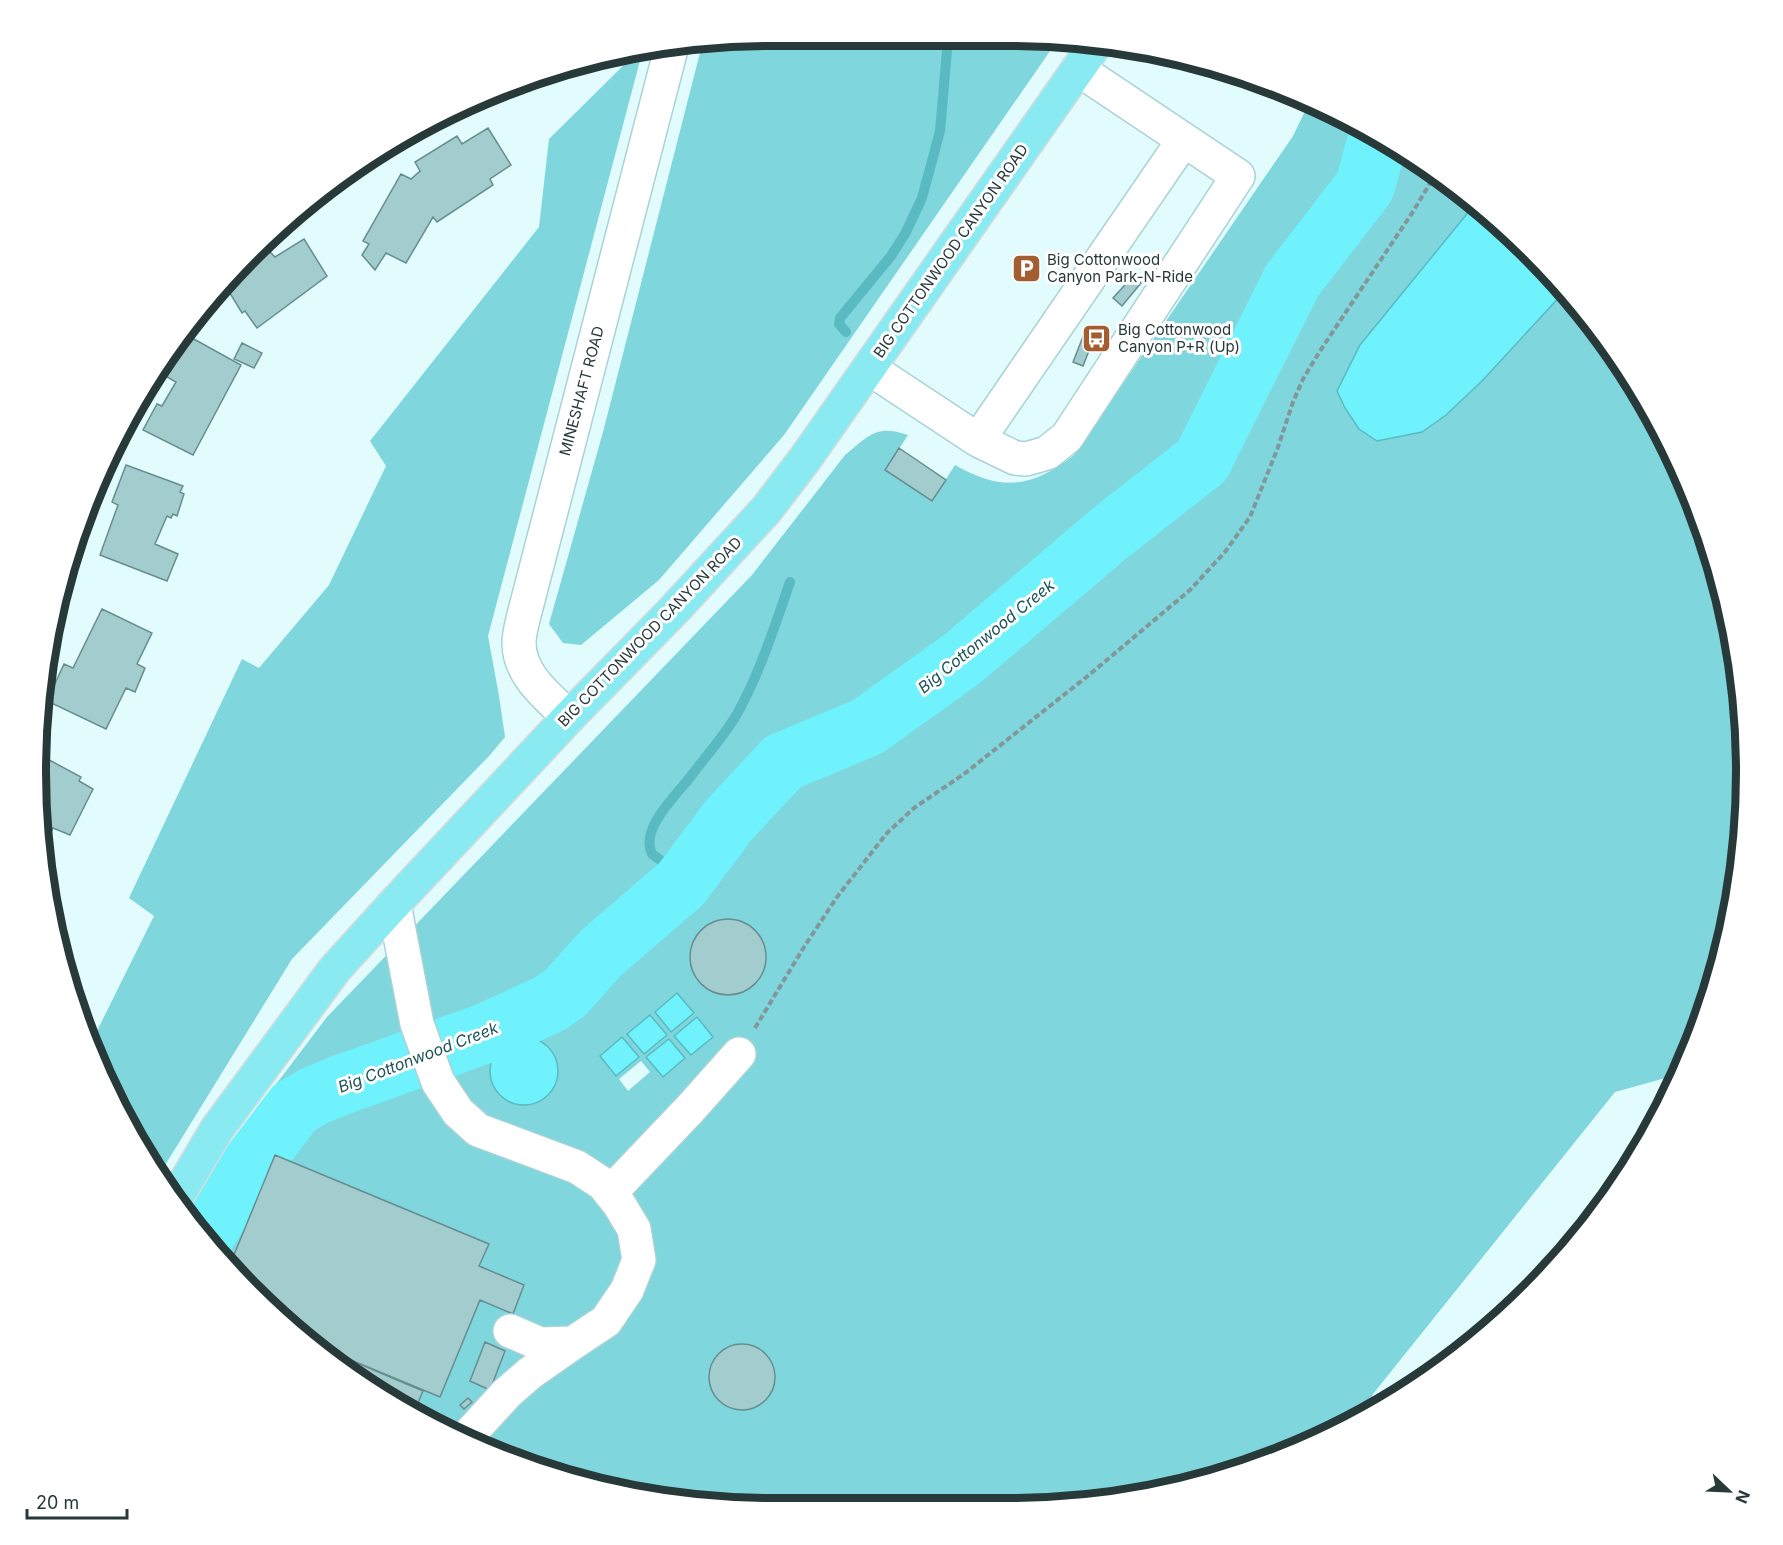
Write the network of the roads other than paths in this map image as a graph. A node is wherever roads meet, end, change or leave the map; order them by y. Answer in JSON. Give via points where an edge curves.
{"nodes":[{"id":1,"x":1090,"y":51,"type":"edge"},
{"id":2,"x":670,"y":54,"type":"edge"},
{"id":3,"x":1078,"y":69,"type":"junction"},
{"id":4,"x":1183,"y":141,"type":"junction"},
{"id":5,"x":869,"y":368,"type":"junction"},
{"id":6,"x":978,"y":440,"type":"junction"},
{"id":7,"x":569,"y":717,"type":"junction"},
{"id":8,"x":394,"y":904,"type":"junction"},
{"id":9,"x":739,"y":1054,"type":"road end"},
{"id":10,"x":180,"y":1191,"type":"edge"},
{"id":11,"x":610,"y":1193,"type":"junction"},
{"id":12,"x":510,"y":1331,"type":"dead end"},
{"id":13,"x":573,"y":1343,"type":"junction"},
{"id":14,"x":471,"y":1433,"type":"edge"}],
"edges":[{"from":1,"to":3,"type":"main road","name":"BIG COTTONWOOD CANYON ROAD"},
{"from":2,"to":7,"type":"street","name":"MINESHAFT ROAD","via":[[519,643],[526,670]]},
{"from":3,"to":4,"type":"street"},
{"from":3,"to":5,"type":"main road","name":"BIG COTTONWOOD CANYON ROAD"},
{"from":4,"to":6,"type":"street"},
{"from":4,"to":6,"type":"street","via":[[1238,176],[1066,437],[1047,453],[1026,459],[1009,456]]},
{"from":5,"to":6,"type":"street"},
{"from":5,"to":7,"type":"main road","name":"BIG COTTONWOOD CANYON ROAD","via":[[766,510]]},
{"from":7,"to":8,"type":"main road","name":"BIG COTTONWOOD CANYON ROAD"},
{"from":8,"to":10,"type":"main road","name":"BIG COTTONWOOD CANYON ROAD","via":[[335,969],[217,1130]]},
{"from":8,"to":11,"type":"street","via":[[417,1023],[438,1082],[458,1112],[478,1130],[577,1167]]},
{"from":9,"to":11,"type":"street"},
{"from":11,"to":13,"type":"street","via":[[634,1229],[639,1260],[627,1290],[606,1321]]},
{"from":12,"to":13,"type":"street","via":[[540,1344]]},
{"from":13,"to":14,"type":"street","via":[[507,1393]]}]}
